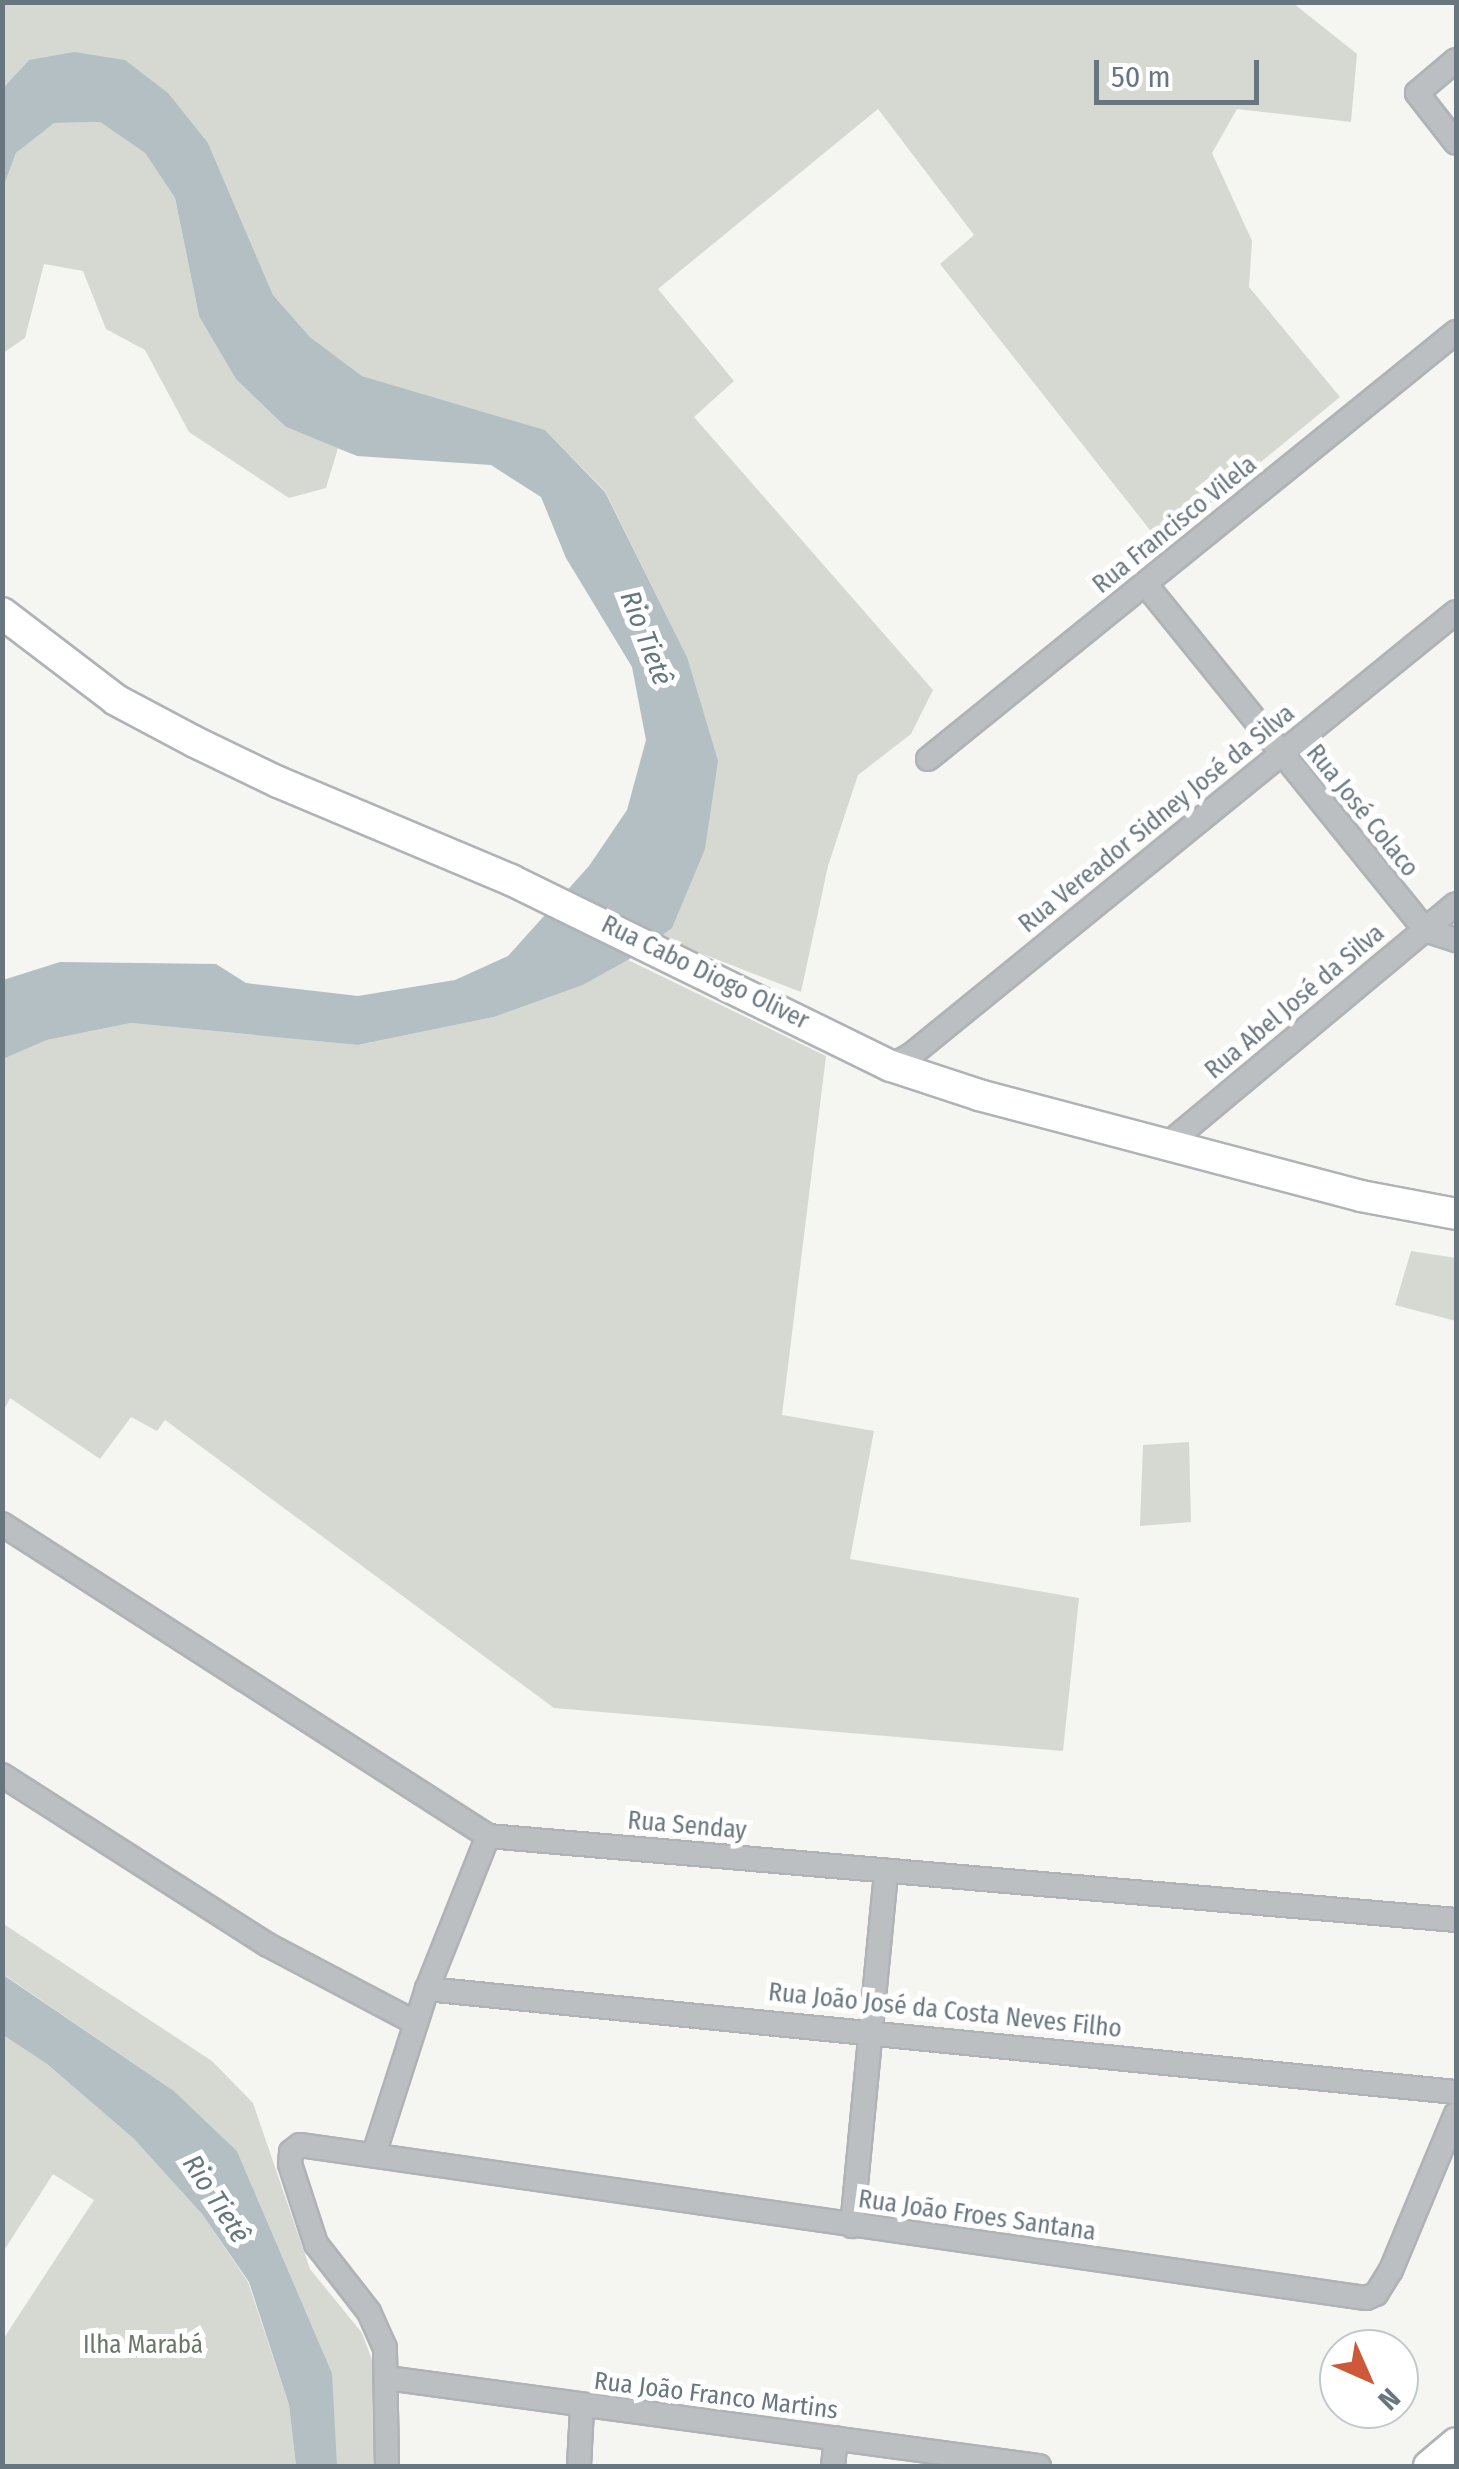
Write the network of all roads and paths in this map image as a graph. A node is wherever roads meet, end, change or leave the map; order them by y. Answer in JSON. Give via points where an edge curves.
{"nodes":[{"id":1,"x":1456,"y":60,"type":"edge"},
{"id":2,"x":1456,"y":143,"type":"edge"},
{"id":3,"x":1456,"y":332,"type":"edge"},
{"id":4,"x":1146,"y":584,"type":"junction"},
{"id":5,"x":2,"y":612,"type":"edge"},
{"id":6,"x":1456,"y":612,"type":"edge"},
{"id":7,"x":1280,"y":755,"type":"junction"},
{"id":8,"x":928,"y":760,"type":"dead end"},
{"id":9,"x":1456,"y":904,"type":"edge"},
{"id":10,"x":1425,"y":930,"type":"junction"},
{"id":11,"x":1456,"y":940,"type":"edge"},
{"id":12,"x":891,"y":1066,"type":"junction"},
{"id":13,"x":1169,"y":1143,"type":"junction"},
{"id":14,"x":1360,"y":1196,"type":"junction"},
{"id":15,"x":1456,"y":1214,"type":"edge"},
{"id":16,"x":1456,"y":1226,"type":"edge"},
{"id":17,"x":2,"y":1524,"type":"edge"},
{"id":18,"x":2,"y":1776,"type":"edge"},
{"id":19,"x":488,"y":1836,"type":"junction"},
{"id":20,"x":886,"y":1871,"type":"junction"},
{"id":21,"x":1456,"y":1920,"type":"edge"},
{"id":22,"x":428,"y":1989,"type":"junction"},
{"id":23,"x":416,"y":2023,"type":"junction"},
{"id":24,"x":872,"y":2030,"type":"junction"},
{"id":25,"x":1456,"y":2092,"type":"edge"},
{"id":26,"x":1456,"y":2114,"type":"edge"},
{"id":27,"x":374,"y":2154,"type":"junction"},
{"id":28,"x":852,"y":2226,"type":"junction"},
{"id":29,"x":388,"y":2378,"type":"junction"},
{"id":30,"x":582,"y":2408,"type":"junction"},
{"id":31,"x":836,"y":2438,"type":"junction"},
{"id":32,"x":1456,"y":2443,"type":"edge"},
{"id":33,"x":387,"y":2466,"type":"edge"},
{"id":34,"x":578,"y":2466,"type":"edge"},
{"id":35,"x":833,"y":2466,"type":"edge"},
{"id":36,"x":1039,"y":2466,"type":"edge"},
{"id":37,"x":1429,"y":2466,"type":"edge"}],
"edges":[{"from":1,"to":2,"type":"street","via":[[1418,95]]},
{"from":3,"to":4,"type":"street","name":"Rua Francisco Vilela"},
{"from":4,"to":7,"type":"street","name":"Rua José Colaco"},
{"from":4,"to":8,"type":"street","name":"Rua Francisco Vilela"},
{"from":5,"to":12,"type":"main road","name":"Rua Cabo Diogo Oliver","via":[[142,715],[278,782],[512,880]]},
{"from":6,"to":7,"type":"street","name":"Rua Vereador Sidney José da Silva"},
{"from":7,"to":10,"type":"street","name":"Rua José Colaco"},
{"from":7,"to":12,"type":"street","name":"Rua Vereador Sidney José da Silva"},
{"from":9,"to":10,"type":"street","name":"Rua Abel José da Silva"},
{"from":10,"to":11,"type":"street"},
{"from":10,"to":13,"type":"street","name":"Rua Abel José da Silva"},
{"from":12,"to":13,"type":"main road","name":"Rua Cabo Diogo Oliver"},
{"from":13,"to":14,"type":"main road","name":"Rua Cabo Diogo Oliver"},
{"from":14,"to":15,"type":"main road","name":"Rua Cabo Diogo Oliver"},
{"from":14,"to":16,"type":"street"},
{"from":17,"to":19,"type":"street","name":"Rua Senday"},
{"from":18,"to":23,"type":"street","via":[[294,1961]]},
{"from":19,"to":20,"type":"street","name":"Rua Senday"},
{"from":19,"to":22,"type":"street"},
{"from":20,"to":21,"type":"street","name":"Rua Senday"},
{"from":20,"to":24,"type":"street"},
{"from":22,"to":23,"type":"street"},
{"from":22,"to":24,"type":"street","name":"Rua João José da Costa Neves Filho"},
{"from":23,"to":27,"type":"street"},
{"from":24,"to":25,"type":"street","name":"Rua João José da Costa Neves Filho"},
{"from":24,"to":28,"type":"street"},
{"from":26,"to":28,"type":"street","name":"Rua João Froes Santana","via":[[1391,2270],[1372,2298]]},
{"from":27,"to":28,"type":"street","name":"Rua João Froes Santana"},
{"from":27,"to":29,"type":"street","name":"Rua João Froes Santana","via":[[300,2145],[290,2164],[316,2244],[380,2330]]},
{"from":29,"to":30,"type":"street","name":"Rua João Franco Martins"},
{"from":29,"to":33,"type":"street"},
{"from":30,"to":31,"type":"street","name":"Rua João Franco Martins"},
{"from":30,"to":34,"type":"street"},
{"from":31,"to":35,"type":"street"},
{"from":31,"to":36,"type":"street","name":"Rua João Franco Martins"},
{"from":32,"to":37,"type":"main road"}]}
